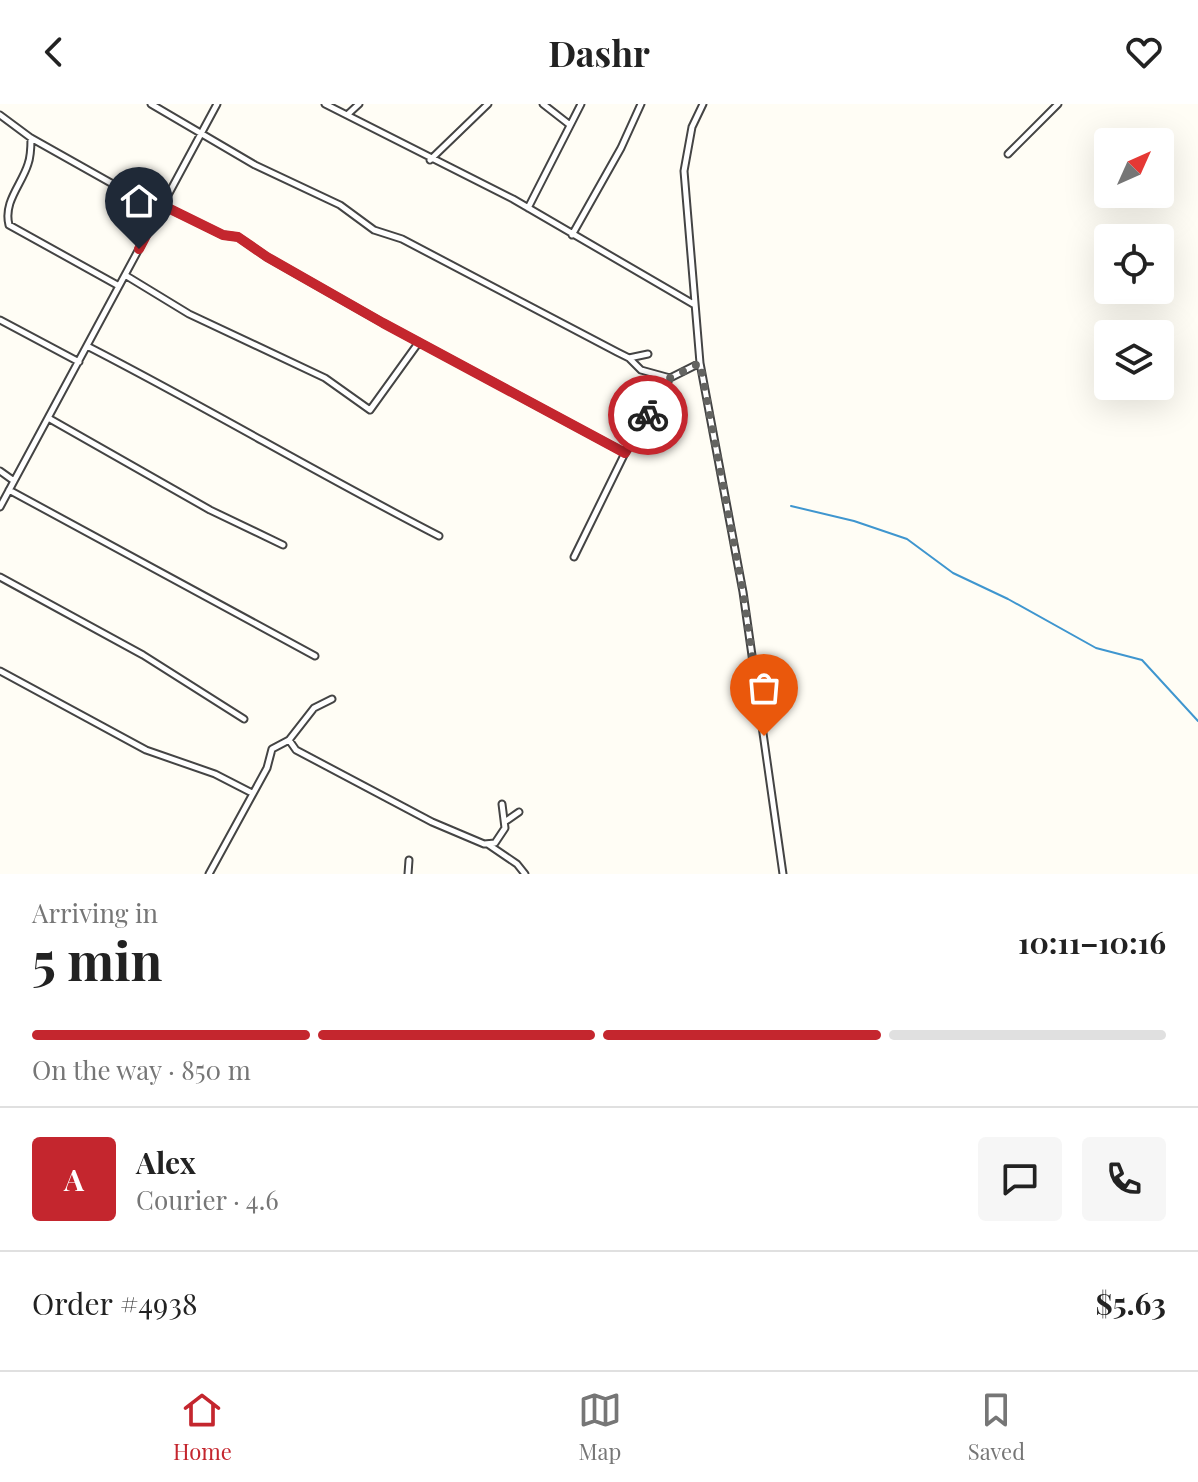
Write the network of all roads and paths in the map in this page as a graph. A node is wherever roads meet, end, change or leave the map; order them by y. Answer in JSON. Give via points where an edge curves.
{"nodes":[{"id":1,"x":151,"y":104,"type":"edge"},
{"id":2,"x":217,"y":104,"type":"edge"},
{"id":3,"x":325,"y":104,"type":"edge"},
{"id":4,"x":359,"y":104,"type":"edge"},
{"id":5,"x":488,"y":104,"type":"edge"},
{"id":6,"x":543,"y":104,"type":"edge"},
{"id":7,"x":581,"y":104,"type":"edge"},
{"id":8,"x":641,"y":104,"type":"edge"},
{"id":9,"x":703,"y":104,"type":"edge"},
{"id":10,"x":1058,"y":104,"type":"edge"},
{"id":11,"x":0,"y":115,"type":"edge"},
{"id":12,"x":347,"y":115,"type":"junction"},
{"id":13,"x":570,"y":125,"type":"junction"},
{"id":14,"x":202,"y":132,"type":"junction"},
{"id":15,"x":31,"y":138,"type":"junction"},
{"id":16,"x":1008,"y":154,"type":"dead end"},
{"id":17,"x":430,"y":160,"type":"junction"},
{"id":18,"x":160,"y":208,"type":"junction"},
{"id":19,"x":528,"y":208,"type":"junction"},
{"id":20,"x":572,"y":235,"type":"junction"},
{"id":21,"x":125,"y":275,"type":"junction"},
{"id":22,"x":119,"y":286,"type":"junction"},
{"id":23,"x":695,"y":305,"type":"junction"},
{"id":24,"x":0,"y":320,"type":"edge"},
{"id":25,"x":419,"y":342,"type":"junction"},
{"id":26,"x":87,"y":346,"type":"junction"},
{"id":27,"x":648,"y":354,"type":"dead end"},
{"id":28,"x":629,"y":358,"type":"junction"},
{"id":29,"x":79,"y":362,"type":"junction"},
{"id":30,"x":700,"y":363,"type":"junction"},
{"id":31,"x":670,"y":378,"type":"junction"},
{"id":32,"x":50,"y":419,"type":"junction"},
{"id":33,"x":625,"y":453,"type":"junction"},
{"id":34,"x":0,"y":471,"type":"edge"},
{"id":35,"x":14,"y":481,"type":"junction"},
{"id":36,"x":9,"y":490,"type":"junction"},
{"id":37,"x":0,"y":507,"type":"edge"},
{"id":38,"x":439,"y":536,"type":"dead end"},
{"id":39,"x":283,"y":545,"type":"dead end"},
{"id":40,"x":574,"y":557,"type":"dead end"},
{"id":41,"x":0,"y":577,"type":"edge"},
{"id":42,"x":315,"y":656,"type":"dead end"},
{"id":43,"x":0,"y":671,"type":"edge"},
{"id":44,"x":332,"y":699,"type":"dead end"},
{"id":45,"x":244,"y":719,"type":"dead end"},
{"id":46,"x":289,"y":740,"type":"junction"},
{"id":47,"x":252,"y":793,"type":"junction"},
{"id":48,"x":502,"y":804,"type":"dead end"},
{"id":49,"x":519,"y":812,"type":"dead end"},
{"id":50,"x":506,"y":821,"type":"junction"},
{"id":51,"x":489,"y":845,"type":"junction"},
{"id":52,"x":409,"y":860,"type":"dead end"},
{"id":53,"x":209,"y":874,"type":"edge"},
{"id":54,"x":408,"y":874,"type":"edge"},
{"id":55,"x":525,"y":874,"type":"edge"},
{"id":56,"x":783,"y":874,"type":"edge"}],
"edges":[{"from":1,"to":14,"type":"street"},
{"from":2,"to":14,"type":"street"},
{"from":3,"to":12,"type":"street"},
{"from":4,"to":12,"type":"street"},
{"from":5,"to":17,"type":"street"},
{"from":6,"to":13,"type":"street"},
{"from":7,"to":13,"type":"street"},
{"from":8,"to":20,"type":"street"},
{"from":9,"to":23,"type":"street","via":[[692,127],[684,171]]},
{"from":10,"to":16,"type":"street"},
{"from":11,"to":15,"type":"street"},
{"from":12,"to":17,"type":"street"},
{"from":13,"to":19,"type":"street"},
{"from":14,"to":18,"type":"street"},
{"from":14,"to":28,"type":"street","via":[[255,165],[340,205],[374,230],[402,239]]},
{"from":15,"to":18,"type":"street"},
{"from":15,"to":22,"type":"street","via":[[27,168],[8,210],[9,225]]},
{"from":17,"to":19,"type":"street"},
{"from":18,"to":21,"type":"street"},
{"from":18,"to":25,"type":"street","via":[[238,237]]},
{"from":19,"to":20,"type":"street"},
{"from":20,"to":23,"type":"street"},
{"from":21,"to":22,"type":"street"},
{"from":21,"to":25,"type":"street","via":[[189,314],[325,378],[370,410]]},
{"from":22,"to":26,"type":"street"},
{"from":23,"to":30,"type":"street"},
{"from":24,"to":29,"type":"street"},
{"from":25,"to":33,"type":"street"},
{"from":26,"to":29,"type":"street"},
{"from":26,"to":38,"type":"street"},
{"from":27,"to":28,"type":"street"},
{"from":28,"to":31,"type":"street","via":[[641,370]]},
{"from":29,"to":32,"type":"street"},
{"from":30,"to":31,"type":"street"},
{"from":30,"to":56,"type":"street","via":[[743,592]]},
{"from":31,"to":33,"type":"street"},
{"from":32,"to":35,"type":"street"},
{"from":32,"to":39,"type":"street"},
{"from":33,"to":40,"type":"street"},
{"from":34,"to":35,"type":"street"},
{"from":35,"to":36,"type":"street"},
{"from":36,"to":37,"type":"street"},
{"from":36,"to":42,"type":"street"},
{"from":41,"to":45,"type":"street","via":[[143,655]]},
{"from":43,"to":47,"type":"street","via":[[146,750]]},
{"from":44,"to":46,"type":"street","via":[[314,708]]},
{"from":46,"to":47,"type":"street","via":[[272,749]]},
{"from":46,"to":51,"type":"street","via":[[296,750],[432,822]]},
{"from":47,"to":53,"type":"street"},
{"from":48,"to":50,"type":"street"},
{"from":49,"to":50,"type":"street"},
{"from":50,"to":51,"type":"street","via":[[500,839]]},
{"from":51,"to":55,"type":"street"},
{"from":52,"to":54,"type":"street"}]}
